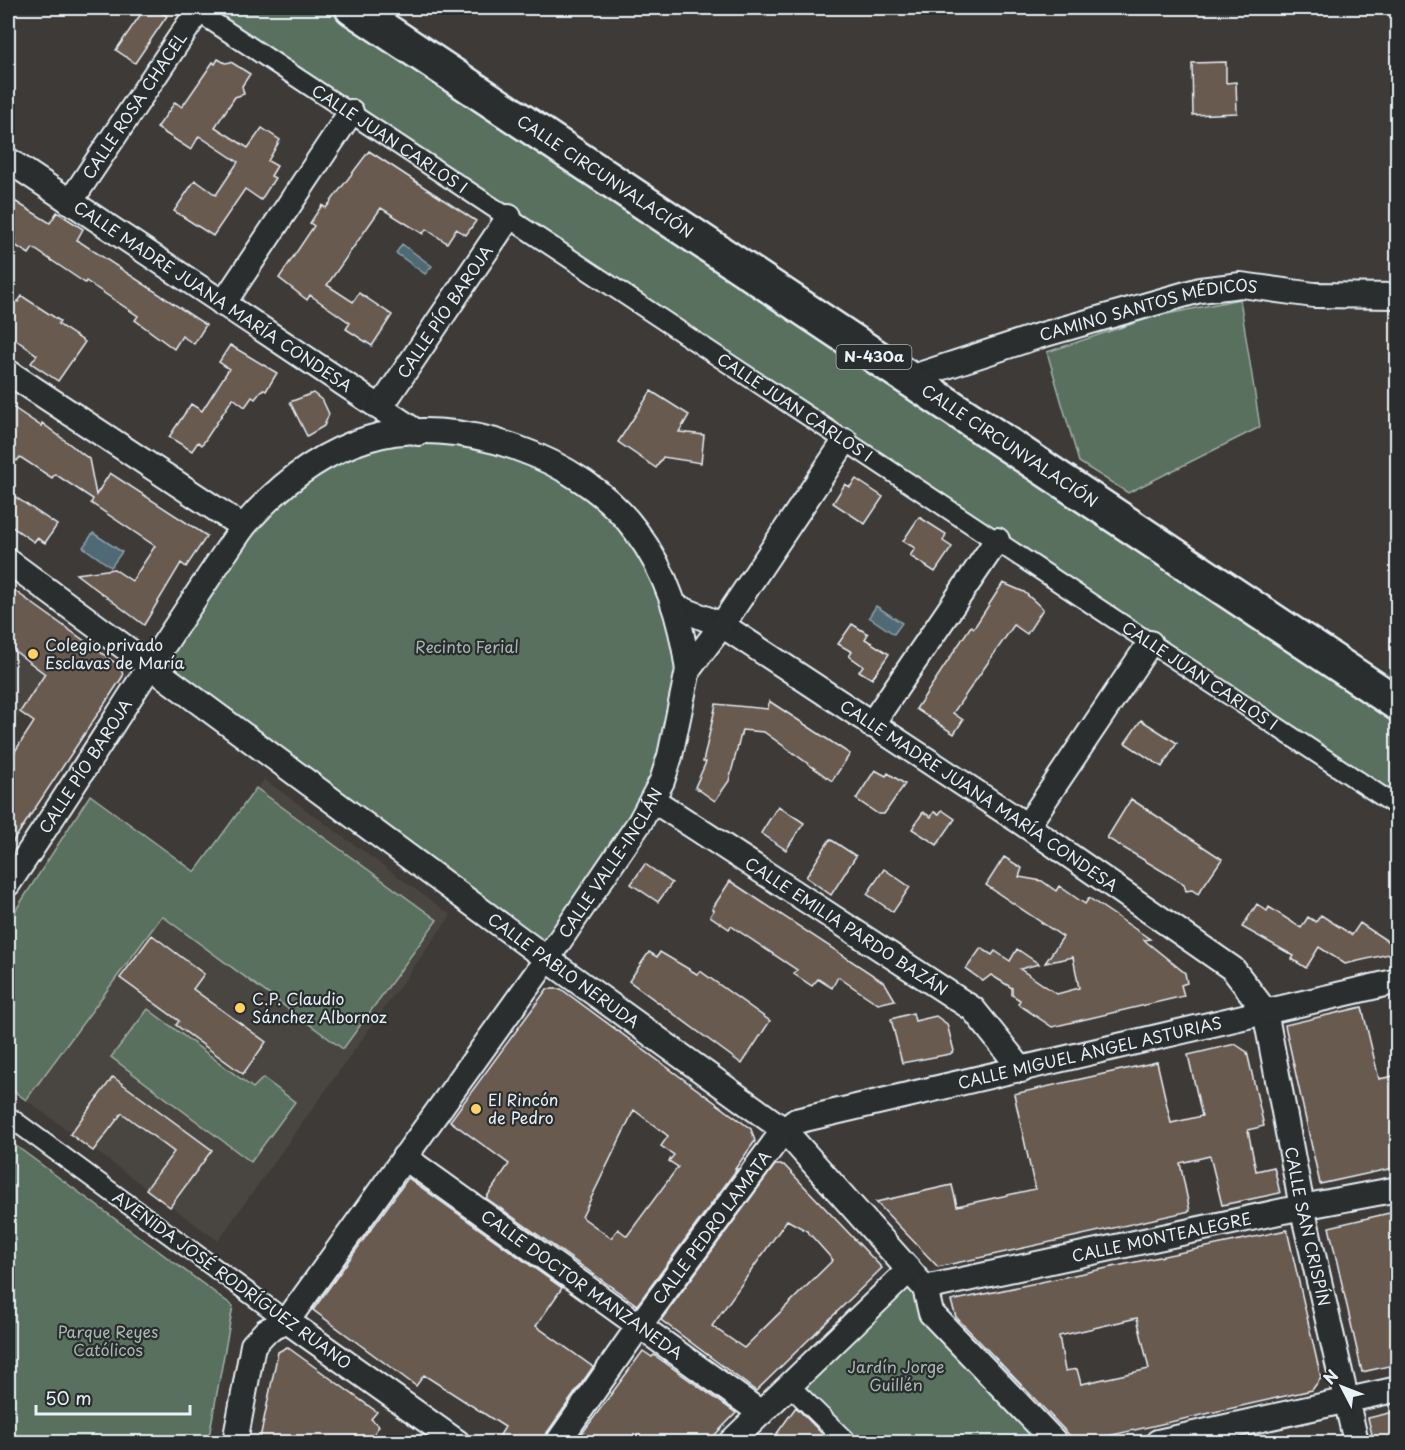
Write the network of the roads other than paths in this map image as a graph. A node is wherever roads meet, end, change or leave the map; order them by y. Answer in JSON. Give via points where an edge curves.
{"nodes":[{"id":1,"x":352,"y":8,"type":"edge"},
{"id":2,"x":195,"y":9,"type":"edge"},
{"id":3,"x":351,"y":112,"type":"junction"},
{"id":4,"x":8,"y":160,"type":"edge"},
{"id":5,"x":70,"y":202,"type":"junction"},
{"id":6,"x":510,"y":217,"type":"junction"},
{"id":7,"x":1398,"y":296,"type":"edge"},
{"id":8,"x":223,"y":304,"type":"junction"},
{"id":9,"x":8,"y":372,"type":"edge"},
{"id":10,"x":907,"y":379,"type":"junction"},
{"id":11,"x":380,"y":408,"type":"junction"},
{"id":12,"x":418,"y":433,"type":"junction"},
{"id":13,"x":845,"y":441,"type":"junction"},
{"id":14,"x":243,"y":527,"type":"junction"},
{"id":15,"x":997,"y":540,"type":"junction"},
{"id":16,"x":8,"y":561,"type":"edge"},
{"id":17,"x":675,"y":606,"type":"junction"},
{"id":18,"x":722,"y":625,"type":"junction"},
{"id":19,"x":1150,"y":643,"type":"junction"},
{"id":20,"x":149,"y":665,"type":"junction"},
{"id":21,"x":688,"y":670,"type":"junction"},
{"id":22,"x":1398,"y":704,"type":"edge"},
{"id":23,"x":872,"y":725,"type":"junction"},
{"id":24,"x":653,"y":800,"type":"junction"},
{"id":25,"x":1398,"y":807,"type":"edge"},
{"id":26,"x":1027,"y":826,"type":"junction"},
{"id":27,"x":8,"y":884,"type":"edge"},
{"id":28,"x":547,"y":959,"type":"junction"},
{"id":29,"x":1398,"y":981,"type":"edge"},
{"id":30,"x":1265,"y":1011,"type":"junction"},
{"id":31,"x":1022,"y":1070,"type":"junction"},
{"id":32,"x":8,"y":1116,"type":"edge"},
{"id":33,"x":784,"y":1130,"type":"junction"},
{"id":34,"x":404,"y":1157,"type":"junction"},
{"id":35,"x":1398,"y":1189,"type":"edge"},
{"id":36,"x":1302,"y":1207,"type":"junction"},
{"id":37,"x":909,"y":1270,"type":"junction"},
{"id":38,"x":925,"y":1288,"type":"junction"},
{"id":39,"x":287,"y":1321,"type":"junction"},
{"id":40,"x":639,"y":1326,"type":"junction"},
{"id":41,"x":790,"y":1386,"type":"junction"},
{"id":42,"x":1398,"y":1389,"type":"edge"},
{"id":43,"x":1347,"y":1402,"type":"junction"},
{"id":44,"x":761,"y":1413,"type":"junction"},
{"id":45,"x":235,"y":1443,"type":"edge"},
{"id":46,"x":457,"y":1443,"type":"edge"},
{"id":47,"x":558,"y":1443,"type":"edge"},
{"id":48,"x":731,"y":1443,"type":"edge"},
{"id":49,"x":847,"y":1443,"type":"edge"},
{"id":50,"x":1055,"y":1443,"type":"edge"},
{"id":51,"x":1158,"y":1443,"type":"edge"},
{"id":52,"x":1356,"y":1443,"type":"edge"}],
"edges":[{"from":1,"to":10,"type":"main road","name":"CALLE CIRCUNVALACIÓN","number":"N-430a"},
{"from":2,"to":3,"type":"street","name":"CALLE JUAN CARLOS I"},
{"from":2,"to":5,"type":"street","name":"CALLE ROSA CHACEL"},
{"from":3,"to":6,"type":"street","name":"CALLE JUAN CARLOS I"},
{"from":3,"to":8,"type":"street"},
{"from":4,"to":5,"type":"street","name":"CALLE MADRE JUANA MARÍA CONDESA"},
{"from":5,"to":8,"type":"street","name":"CALLE MADRE JUANA MARÍA CONDESA"},
{"from":6,"to":11,"type":"street","name":"CALLE PÍO BAROJA"},
{"from":6,"to":13,"type":"street","name":"CALLE JUAN CARLOS I"},
{"from":7,"to":10,"type":"street","name":"CAMINO SANTOS MÉDICOS","via":[[1314,295],[1242,285],[1200,290]]},
{"from":8,"to":11,"type":"street","name":"CALLE MADRE JUANA MARÍA CONDESA"},
{"from":9,"to":14,"type":"street"},
{"from":10,"to":22,"type":"main road","name":"CALLE CIRCUNVALACIÓN","number":"N-430a"},
{"from":11,"to":12,"type":"street","name":"CALLE MADRE JUANA MARÍA CONDESA"},
{"from":12,"to":14,"type":"street","name":"CALLE PÍO BAROJA","via":[[385,434],[326,457],[300,473]]},
{"from":12,"to":17,"type":"street","name":"CALLE PÍO BAROJA","via":[[464,436],[514,447],[588,483],[635,529],[668,585]]},
{"from":13,"to":15,"type":"street","name":"CALLE JUAN CARLOS I"},
{"from":13,"to":18,"type":"street","name":"CALLE VALLE-INCLÁN"},
{"from":14,"to":20,"type":"street","name":"CALLE PÍO BAROJA"},
{"from":15,"to":19,"type":"street","name":"CALLE JUAN CARLOS I"},
{"from":15,"to":23,"type":"street"},
{"from":16,"to":20,"type":"street","name":"CALLE PABLO NERUDA"},
{"from":17,"to":18,"type":"street","name":"CALLE MADRE JUANA MARÍA CONDESA"},
{"from":17,"to":21,"type":"street","name":"CALLE PÍO BAROJA"},
{"from":18,"to":21,"type":"street","name":"CALLE VALLE-INCLÁN"},
{"from":18,"to":23,"type":"street","name":"CALLE MADRE JUANA MARÍA CONDESA"},
{"from":19,"to":25,"type":"street","name":"CALLE JUAN CARLOS I"},
{"from":19,"to":26,"type":"street"},
{"from":20,"to":27,"type":"street","name":"CALLE PÍO BAROJA","via":[[76,784]]},
{"from":20,"to":28,"type":"street","name":"CALLE PABLO NERUDA"},
{"from":21,"to":24,"type":"street","name":"CALLE VALLE-INCLÁN","via":[[676,736]]},
{"from":23,"to":26,"type":"street","name":"CALLE MADRE JUANA MARÍA CONDESA"},
{"from":24,"to":28,"type":"street","name":"CALLE VALLE-INCLÁN"},
{"from":24,"to":31,"type":"street","name":"CALLE EMILIA PARDO BAZÁN","via":[[973,1009]]},
{"from":26,"to":30,"type":"street","name":"CALLE MADRE JUANA MARÍA CONDESA","via":[[1233,969]]},
{"from":28,"to":33,"type":"street","name":"CALLE PABLO NERUDA"},
{"from":28,"to":34,"type":"street","name":"CALLE VALLE-INCLÁN"},
{"from":29,"to":30,"type":"street","name":"CALLE MIGUEL ÁNGEL ASTURIAS"},
{"from":30,"to":31,"type":"street","name":"CALLE MIGUEL ÁNGEL ASTURIAS"},
{"from":30,"to":36,"type":"street","name":"CALLE SAN CRISPÍN"},
{"from":31,"to":33,"type":"street","name":"CALLE MIGUEL ÁNGEL ASTURIAS","via":[[796,1121]]},
{"from":32,"to":39,"type":"street","name":"AVENIDA JOSÉ RODRÍGUEZ RUANO"},
{"from":33,"to":37,"type":"street","name":"CALLE PABLO NERUDA"},
{"from":33,"to":40,"type":"street","name":"CALLE PEDRO LAMATA"},
{"from":34,"to":39,"type":"street","name":"CALLE VALLE-INCLÁN"},
{"from":34,"to":40,"type":"street","name":"CALLE DOCTOR MANZANEDA"},
{"from":35,"to":36,"type":"street","name":"CALLE MONTEALEGRE"},
{"from":36,"to":38,"type":"street","name":"CALLE MONTEALEGRE"},
{"from":36,"to":43,"type":"street","name":"CALLE SAN CRISPÍN"},
{"from":37,"to":38,"type":"street","name":"CALLE PABLO NERUDA"},
{"from":37,"to":41,"type":"street"},
{"from":38,"to":50,"type":"street","name":"CALLE PABLO NERUDA","via":[[931,1313]]},
{"from":39,"to":45,"type":"street","via":[[266,1331],[253,1345]]},
{"from":39,"to":46,"type":"street","name":"AVENIDA JOSÉ RODRÍGUEZ RUANO"},
{"from":40,"to":44,"type":"street","name":"CALLE DOCTOR MANZANEDA"},
{"from":40,"to":47,"type":"street","name":"CALLE PEDRO LAMATA"},
{"from":41,"to":44,"type":"street"},
{"from":41,"to":49,"type":"street"},
{"from":42,"to":43,"type":"street"},
{"from":43,"to":51,"type":"street"},
{"from":43,"to":52,"type":"street","name":"CALLE SAN CRISPÍN"},
{"from":44,"to":48,"type":"street"}]}
